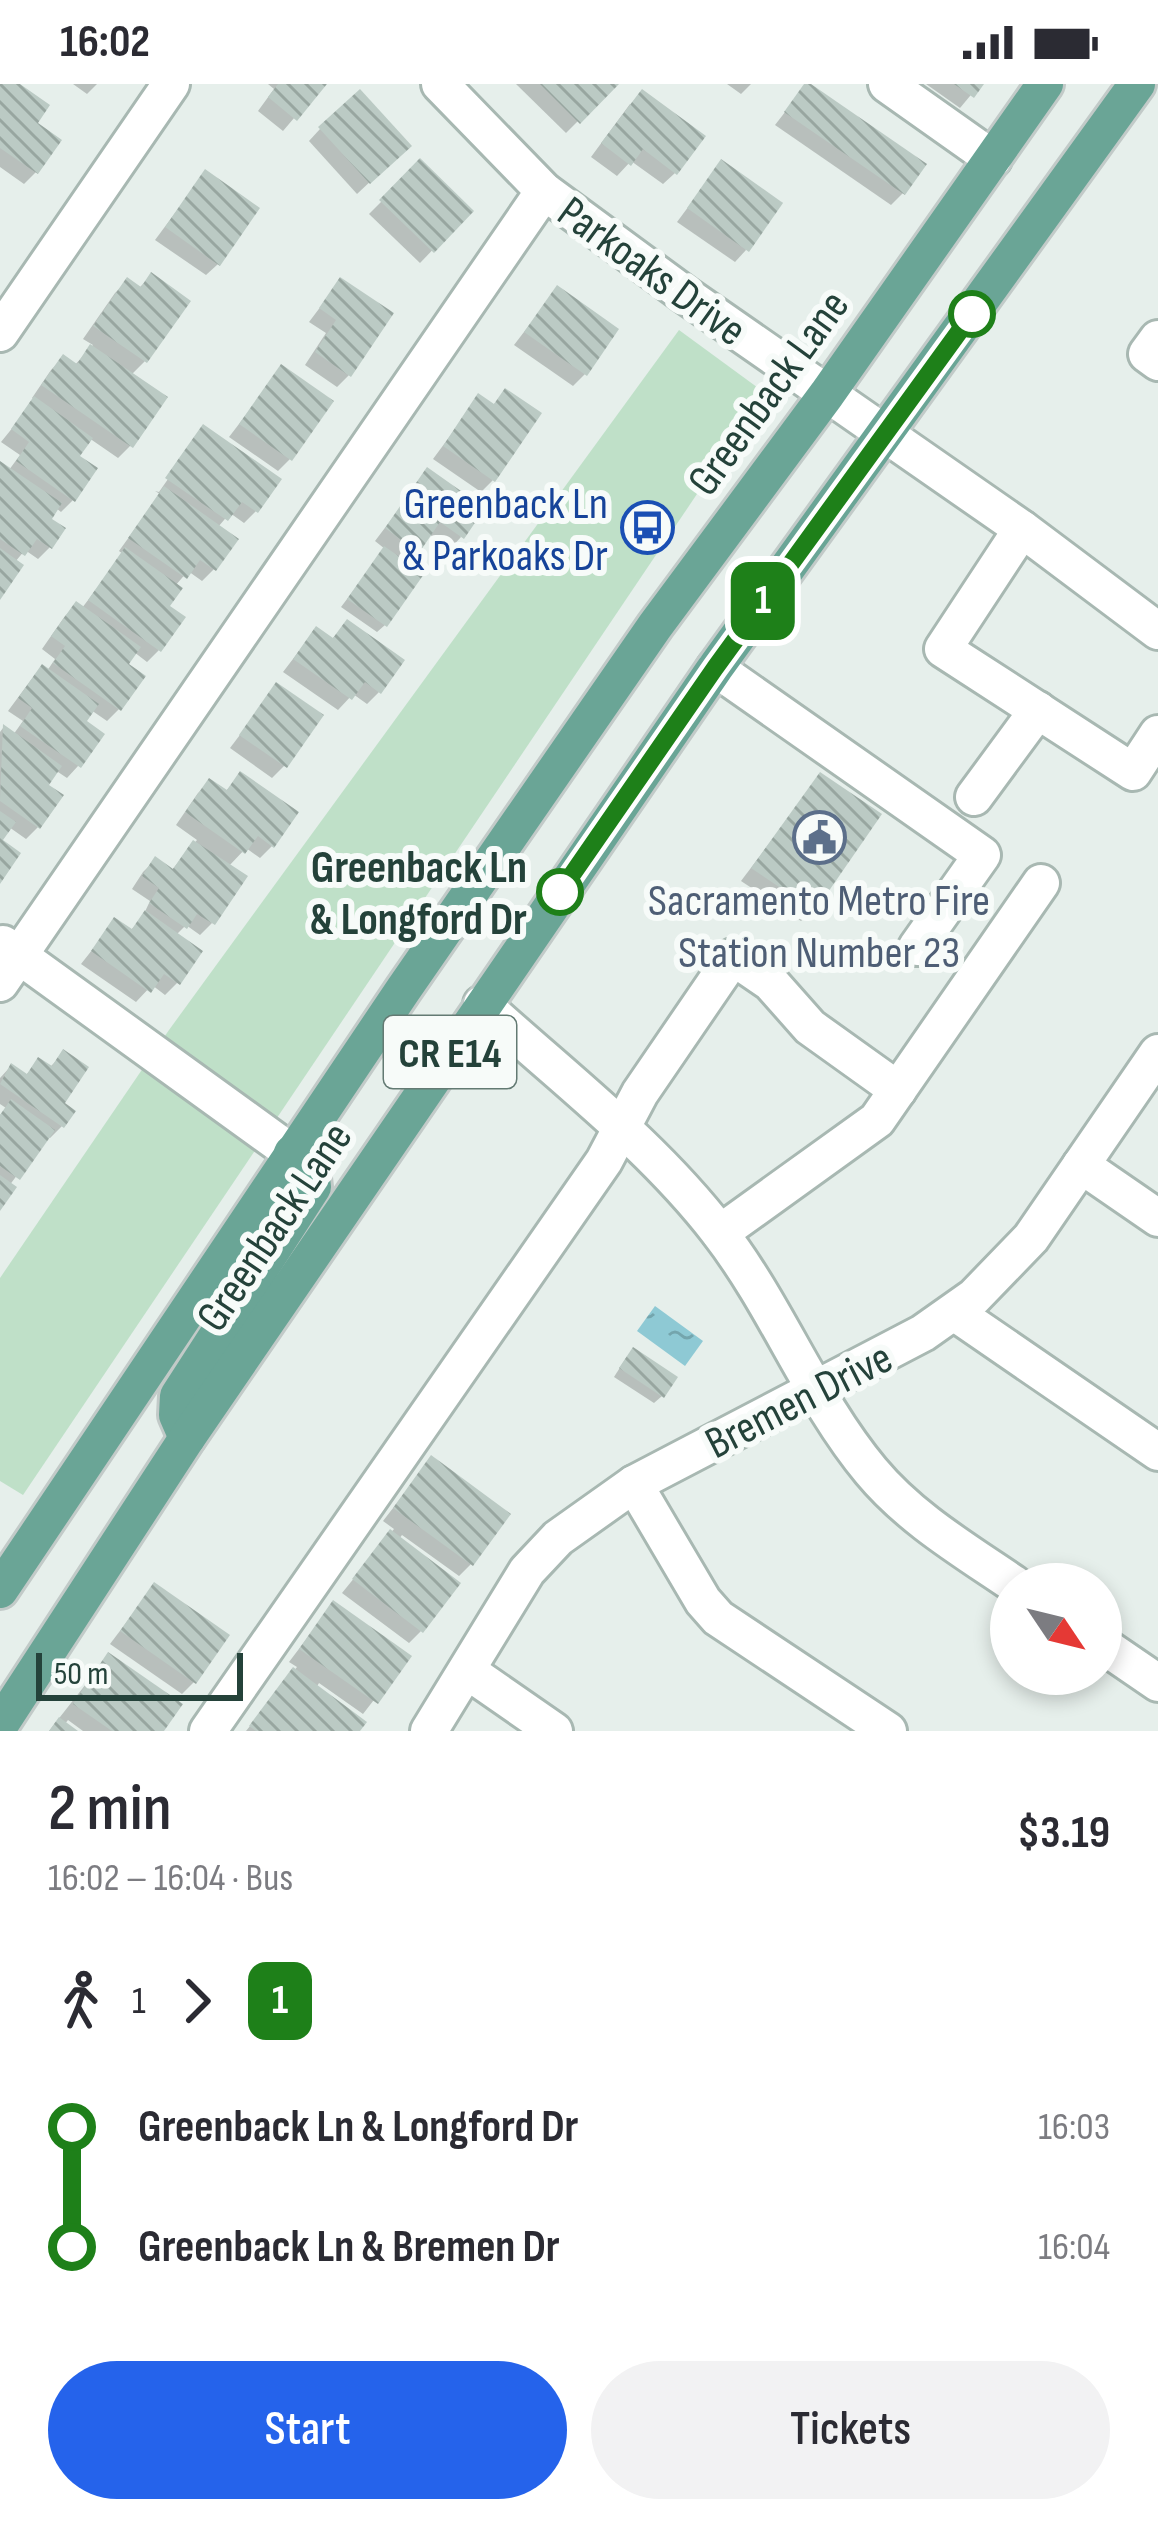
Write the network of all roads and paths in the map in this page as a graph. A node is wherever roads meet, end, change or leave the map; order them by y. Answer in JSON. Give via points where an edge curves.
{"nodes":[{"id":1,"x":171,"y":84,"type":"edge"},
{"id":2,"x":440,"y":84,"type":"edge"},
{"id":3,"x":887,"y":84,"type":"edge"},
{"id":4,"x":1045,"y":84,"type":"edge"},
{"id":5,"x":1137,"y":84,"type":"edge"},
{"id":6,"x":993,"y":159,"type":"junction"},
{"id":7,"x":544,"y":191,"type":"junction"},
{"id":8,"x":0,"y":333,"type":"edge"},
{"id":9,"x":1158,"y":339,"type":"edge"},
{"id":10,"x":1158,"y":362,"type":"edge"},
{"id":11,"x":827,"y":394,"type":"junction"},
{"id":12,"x":885,"y":434,"type":"junction"},
{"id":13,"x":1022,"y":530,"type":"junction"},
{"id":14,"x":1156,"y":624,"type":"edge"},
{"id":15,"x":715,"y":668,"type":"junction"},
{"id":16,"x":1038,"y":710,"type":"junction"},
{"id":17,"x":1158,"y":734,"type":"edge"},
{"id":18,"x":974,"y":797,"type":"dead end"},
{"id":19,"x":1041,"y":883,"type":"dead end"},
{"id":20,"x":917,"y":947,"type":"dead end"},
{"id":21,"x":6,"y":960,"type":"edge"},
{"id":22,"x":482,"y":1004,"type":"junction"},
{"id":23,"x":1158,"y":1053,"type":"edge"},
{"id":24,"x":898,"y":1090,"type":"junction"},
{"id":25,"x":623,"y":1128,"type":"junction"},
{"id":26,"x":292,"y":1153,"type":"junction"},
{"id":27,"x":1081,"y":1166,"type":"junction"},
{"id":28,"x":1158,"y":1218,"type":"edge"},
{"id":29,"x":720,"y":1233,"type":"junction"},
{"id":30,"x":954,"y":1312,"type":"junction"},
{"id":31,"x":817,"y":1389,"type":"junction"},
{"id":32,"x":187,"y":1438,"type":"junction"},
{"id":33,"x":1158,"y":1451,"type":"edge"},
{"id":34,"x":634,"y":1484,"type":"junction"},
{"id":35,"x":990,"y":1567,"type":"edge"},
{"id":36,"x":0,"y":1590,"type":"edge"},
{"id":37,"x":1122,"y":1658,"type":"edge"},
{"id":38,"x":469,"y":1672,"type":"junction"},
{"id":39,"x":1158,"y":1683,"type":"edge"},
{"id":40,"x":0,"y":1725,"type":"edge"},
{"id":41,"x":208,"y":1731,"type":"edge"},
{"id":42,"x":430,"y":1731,"type":"edge"},
{"id":43,"x":554,"y":1731,"type":"edge"},
{"id":44,"x":888,"y":1731,"type":"edge"}],
"edges":[{"from":1,"to":8,"type":"street"},
{"from":2,"to":7,"type":"street","name":"Parkoaks Drive"},
{"from":3,"to":6,"type":"street"},
{"from":4,"to":6,"type":"main road","name":"Greenback Lane","number":"CR E14"},
{"from":5,"to":12,"type":"main road","name":"Greenback Lane","number":"CR E14"},
{"from":6,"to":11,"type":"main road","name":"Greenback Lane","number":"CR E14"},
{"from":7,"to":11,"type":"street","name":"Parkoaks Drive"},
{"from":7,"to":21,"type":"street"},
{"from":9,"to":10,"type":"street","via":[[1147,354]]},
{"from":11,"to":12,"type":"street","name":"Parkoaks Drive"},
{"from":11,"to":26,"type":"main road","name":"Greenback Lane","number":"CR E14","via":[[655,626]]},
{"from":12,"to":13,"type":"street"},
{"from":12,"to":15,"type":"main road","name":"Greenback Lane","number":"CR E14"},
{"from":13,"to":14,"type":"street"},
{"from":13,"to":16,"type":"street","via":[[943,649]]},
{"from":15,"to":20,"type":"street","via":[[982,855]]},
{"from":15,"to":22,"type":"main road","name":"Greenback Lane","number":"CR E14"},
{"from":16,"to":17,"type":"street","via":[[1133,772]]},
{"from":16,"to":18,"type":"street"},
{"from":19,"to":24,"type":"street"},
{"from":21,"to":26,"type":"street"},
{"from":22,"to":25,"type":"street"},
{"from":22,"to":32,"type":"main road","name":"Greenback Lane","number":"CR E14"},
{"from":23,"to":27,"type":"street","name":"Bremen Drive"},
{"from":24,"to":25,"type":"street","via":[[809,1027],[771,982],[733,957]]},
{"from":24,"to":29,"type":"street","via":[[877,1120]]},
{"from":25,"to":29,"type":"street"},
{"from":25,"to":41,"type":"street"},
{"from":26,"to":32,"type":"main road","via":[[311,1169],[313,1187],[178,1396]]},
{"from":26,"to":36,"type":"main road","name":"Greenback Lane","number":"CR E14"},
{"from":27,"to":28,"type":"street"},
{"from":27,"to":30,"type":"street","name":"Bremen Drive","via":[[1017,1253]]},
{"from":29,"to":31,"type":"street"},
{"from":30,"to":31,"type":"street","name":"Bremen Drive"},
{"from":30,"to":33,"type":"street"},
{"from":31,"to":34,"type":"street","name":"Bremen Drive"},
{"from":31,"to":35,"type":"street","via":[[873,1474],[907,1509]]},
{"from":32,"to":40,"type":"main road","name":"Greenback Lane","number":"CR E14"},
{"from":34,"to":38,"type":"street","name":"Bremen Drive","via":[[558,1538],[527,1571]]},
{"from":34,"to":44,"type":"street","via":[[718,1618]]},
{"from":37,"to":39,"type":"street"},
{"from":38,"to":42,"type":"street","name":"Bremen Drive"},
{"from":38,"to":43,"type":"street"}]}
